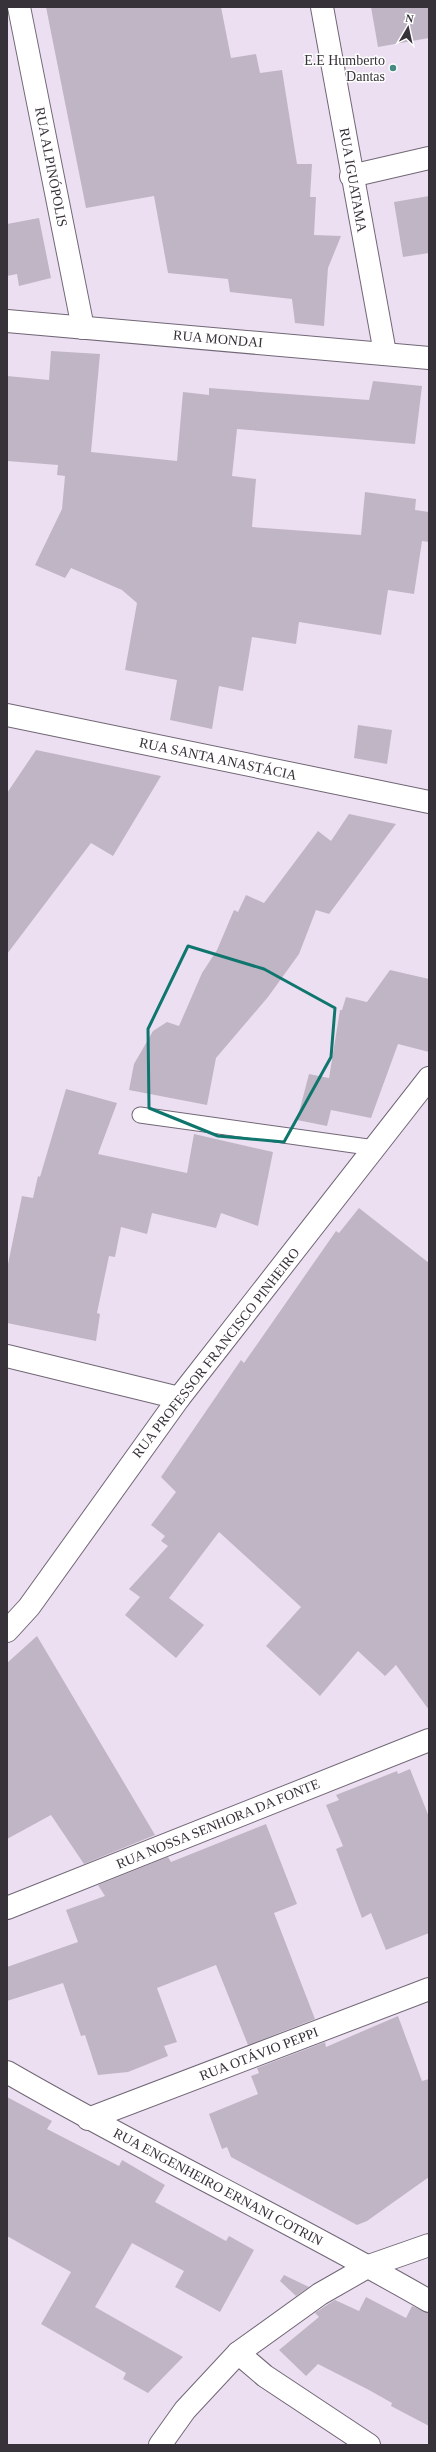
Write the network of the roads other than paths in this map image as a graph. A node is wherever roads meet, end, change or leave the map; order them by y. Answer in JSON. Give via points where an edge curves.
{"nodes":[{"id":1,"x":19,"y":7,"type":"edge"},
{"id":2,"x":322,"y":7,"type":"edge"},
{"id":3,"x":429,"y":158,"type":"edge"},
{"id":4,"x":351,"y":176,"type":"junction"},
{"id":5,"x":7,"y":321,"type":"edge"},
{"id":6,"x":83,"y":328,"type":"junction"},
{"id":7,"x":385,"y":353,"type":"junction"},
{"id":8,"x":429,"y":358,"type":"edge"},
{"id":9,"x":7,"y":716,"type":"edge"},
{"id":10,"x":429,"y":802,"type":"edge"},
{"id":11,"x":429,"y":1078,"type":"edge"},
{"id":12,"x":140,"y":1115,"type":"dead end"},
{"id":13,"x":375,"y":1148,"type":"junction"},
{"id":14,"x":7,"y":1356,"type":"edge"},
{"id":15,"x":179,"y":1398,"type":"junction"},
{"id":16,"x":7,"y":1631,"type":"edge"},
{"id":17,"x":429,"y":1740,"type":"edge"},
{"id":18,"x":7,"y":1908,"type":"edge"},
{"id":19,"x":429,"y":1989,"type":"edge"},
{"id":20,"x":7,"y":2072,"type":"edge"},
{"id":21,"x":88,"y":2119,"type":"junction"},
{"id":22,"x":429,"y":2245,"type":"edge"},
{"id":23,"x":369,"y":2266,"type":"junction"},
{"id":24,"x":429,"y":2301,"type":"edge"},
{"id":25,"x":238,"y":2353,"type":"junction"},
{"id":26,"x":160,"y":2445,"type":"edge"},
{"id":27,"x":369,"y":2445,"type":"edge"}],
"edges":[{"from":1,"to":6,"type":"street","name":"RUA ALPINÓPOLIS"},
{"from":2,"to":4,"type":"street","name":"RUA IGUATAMA"},
{"from":3,"to":4,"type":"street"},
{"from":4,"to":7,"type":"street","name":"RUA IGUATAMA"},
{"from":5,"to":6,"type":"street","name":"RUA MONDAI"},
{"from":6,"to":7,"type":"street","name":"RUA MONDAI"},
{"from":7,"to":8,"type":"street","name":"RUA MONDAI"},
{"from":9,"to":10,"type":"street","name":"RUA SANTA ANASTÁCIA"},
{"from":11,"to":13,"type":"street","name":"RUA PROFESSOR FRANCISCO PINHEIRO"},
{"from":12,"to":13,"type":"lane"},
{"from":13,"to":15,"type":"street","name":"RUA PROFESSOR FRANCISCO PINHEIRO"},
{"from":14,"to":15,"type":"street"},
{"from":15,"to":16,"type":"street","name":"RUA PROFESSOR FRANCISCO PINHEIRO","via":[[29,1607]]},
{"from":17,"to":18,"type":"street","name":"RUA NOSSA SENHORA DA FONTE"},
{"from":19,"to":21,"type":"street","name":"RUA OTÁVIO PEPPI"},
{"from":20,"to":21,"type":"street","name":"RUA ENGENHEIRO ERNANI COTRIN"},
{"from":21,"to":23,"type":"street","name":"RUA ENGENHEIRO ERNANI COTRIN"},
{"from":22,"to":23,"type":"street"},
{"from":23,"to":24,"type":"street","name":"RUA ENGENHEIRO ERNANI COTRIN"},
{"from":23,"to":25,"type":"street","via":[[320,2294]]},
{"from":25,"to":26,"type":"street","via":[[185,2410]]},
{"from":25,"to":27,"type":"street","via":[[265,2376]]}]}
